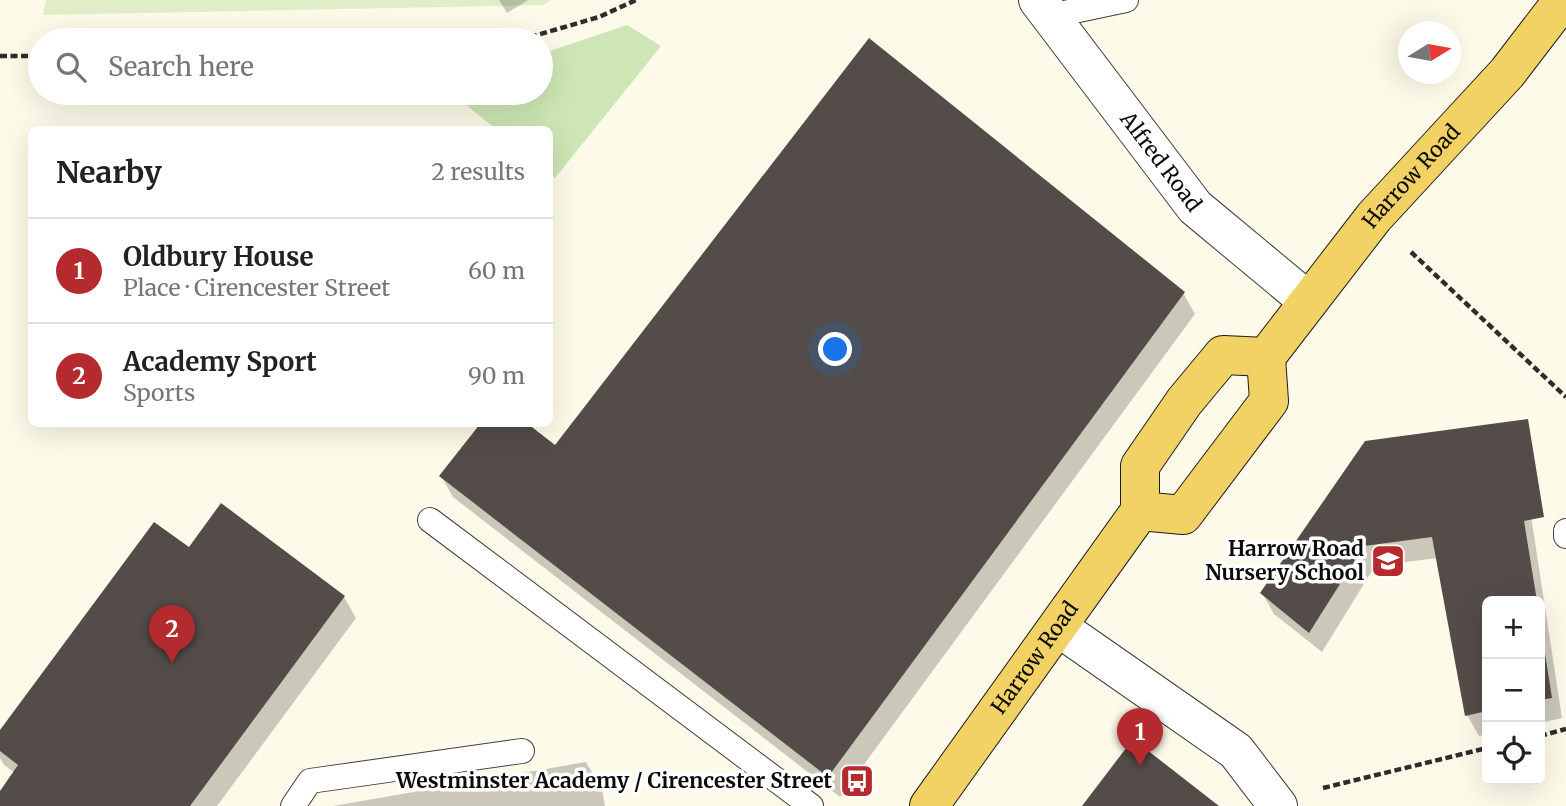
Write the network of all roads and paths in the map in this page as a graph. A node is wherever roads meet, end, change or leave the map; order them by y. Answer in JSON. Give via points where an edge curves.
{"nodes":[{"id":1,"x":636,"y":0,"type":"edge"},
{"id":2,"x":1126,"y":0,"type":"edge"},
{"id":3,"x":1563,"y":0,"type":"edge"},
{"id":4,"x":1044,"y":8,"type":"edge"},
{"id":5,"x":553,"y":30,"type":"edge"},
{"id":6,"x":0,"y":56,"type":"edge"},
{"id":7,"x":28,"y":56,"type":"edge"},
{"id":8,"x":1374,"y":216,"type":"junction"},
{"id":9,"x":1308,"y":301,"type":"junction"},
{"id":10,"x":1266,"y":357,"type":"junction"},
{"id":11,"x":1566,"y":397,"type":"edge"},
{"id":12,"x":1140,"y":511,"type":"junction"},
{"id":13,"x":430,"y":520,"type":"dead end"},
{"id":14,"x":1566,"y":531,"type":"edge"},
{"id":15,"x":1566,"y":536,"type":"edge"},
{"id":16,"x":1058,"y":627,"type":"junction"},
{"id":17,"x":1566,"y":729,"type":"edge"},
{"id":18,"x":1545,"y":735,"type":"edge"},
{"id":19,"x":1482,"y":749,"type":"edge"},
{"id":20,"x":522,"y":751,"type":"dead end"},
{"id":21,"x":1276,"y":803,"type":"edge"},
{"id":22,"x":293,"y":806,"type":"edge"},
{"id":23,"x":811,"y":806,"type":"edge"},
{"id":24,"x":929,"y":806,"type":"edge"}],
"edges":[{"from":1,"to":5,"type":"path"},
{"from":2,"to":4,"type":"lane"},
{"from":3,"to":8,"type":"main road","name":"Harrow Road","via":[[1507,73]]},
{"from":4,"to":9,"type":"street","name":"Alfred Road","via":[[1195,207]]},
{"from":6,"to":7,"type":"path"},
{"from":8,"to":9,"type":"main road","name":"Harrow Road"},
{"from":8,"to":11,"type":"path"},
{"from":9,"to":10,"type":"main road","name":"Harrow Road"},
{"from":10,"to":12,"type":"main road","via":[[1223,355],[1184,402],[1140,466]]},
{"from":10,"to":12,"type":"main road","via":[[1269,401],[1183,515]]},
{"from":12,"to":16,"type":"main road","name":"Harrow Road"},
{"from":13,"to":23,"type":"lane"},
{"from":14,"to":15,"type":"lane"},
{"from":16,"to":21,"type":"street","via":[[1236,751]]},
{"from":16,"to":24,"type":"main road","name":"Harrow Road"},
{"from":17,"to":18,"type":"path"},
{"from":19,"to":21,"type":"path"},
{"from":20,"to":22,"type":"lane","via":[[310,781]]}]}
